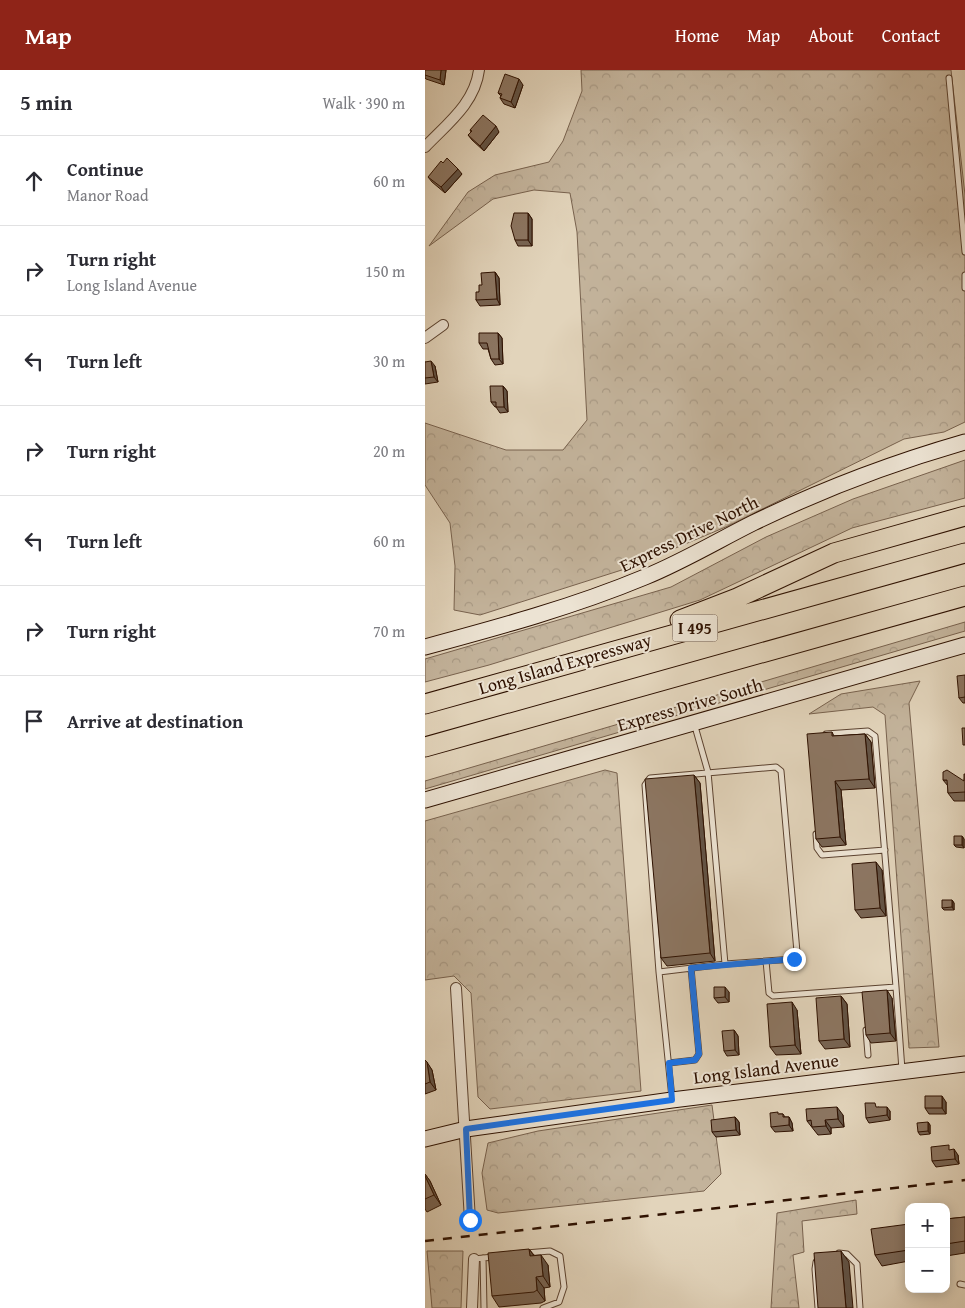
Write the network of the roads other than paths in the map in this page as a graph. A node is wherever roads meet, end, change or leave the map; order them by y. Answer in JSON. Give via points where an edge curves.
{"nodes":[{"id":1,"x":479,"y":70,"type":"edge"},
{"id":2,"x":949,"y":78,"type":"dead end"},
{"id":3,"x":425,"y":147,"type":"edge"},
{"id":4,"x":965,"y":252,"type":"edge"},
{"id":5,"x":965,"y":275,"type":"edge"},
{"id":6,"x":965,"y":288,"type":"edge"},
{"id":7,"x":443,"y":325,"type":"dead end"},
{"id":8,"x":425,"y":338,"type":"edge"},
{"id":9,"x":965,"y":442,"type":"edge"},
{"id":10,"x":965,"y":516,"type":"edge"},
{"id":11,"x":965,"y":553,"type":"edge"},
{"id":12,"x":965,"y":596,"type":"edge"},
{"id":13,"x":965,"y":645,"type":"edge"},
{"id":14,"x":425,"y":647,"type":"edge"},
{"id":15,"x":606,"y":653,"type":"junction"},
{"id":16,"x":599,"y":698,"type":"junction"},
{"id":17,"x":425,"y":704,"type":"edge"},
{"id":18,"x":693,"y":723,"type":"junction"},
{"id":19,"x":821,"y":735,"type":"edge"},
{"id":20,"x":425,"y":747,"type":"edge"},
{"id":21,"x":425,"y":760,"type":"edge"},
{"id":22,"x":708,"y":772,"type":"junction"},
{"id":23,"x":425,"y":800,"type":"edge"},
{"id":24,"x":815,"y":828,"type":"edge"},
{"id":25,"x":885,"y":850,"type":"junction"},
{"id":26,"x":766,"y":961,"type":"junction"},
{"id":27,"x":725,"y":964,"type":"junction"},
{"id":28,"x":691,"y":968,"type":"junction"},
{"id":29,"x":659,"y":972,"type":"junction"},
{"id":30,"x":896,"y":986,"type":"junction"},
{"id":31,"x":456,"y":988,"type":"dead end"},
{"id":32,"x":862,"y":989,"type":"junction"},
{"id":33,"x":863,"y":999,"type":"edge"},
{"id":34,"x":866,"y":1027,"type":"edge"},
{"id":35,"x":868,"y":1055,"type":"dead end"},
{"id":36,"x":669,"y":1063,"type":"junction"},
{"id":37,"x":965,"y":1064,"type":"edge"},
{"id":38,"x":902,"y":1071,"type":"junction"},
{"id":39,"x":672,"y":1100,"type":"junction"},
{"id":40,"x":466,"y":1129,"type":"junction"},
{"id":41,"x":425,"y":1131,"type":"edge"},
{"id":42,"x":425,"y":1139,"type":"edge"},
{"id":43,"x":470,"y":1220,"type":"dead end"},
{"id":44,"x":832,"y":1253,"type":"edge"},
{"id":45,"x":523,"y":1254,"type":"edge"},
{"id":46,"x":504,"y":1256,"type":"edge"},
{"id":47,"x":820,"y":1257,"type":"edge"},
{"id":48,"x":478,"y":1259,"type":"junction"},
{"id":49,"x":472,"y":1308,"type":"edge"},
{"id":50,"x":484,"y":1308,"type":"edge"},
{"id":51,"x":543,"y":1308,"type":"edge"},
{"id":52,"x":818,"y":1308,"type":"edge"},
{"id":53,"x":860,"y":1308,"type":"edge"}],
"edges":[{"from":1,"to":3,"type":"street","via":[[478,82],[466,104]]},
{"from":2,"to":4,"type":"lane"},
{"from":5,"to":6,"type":"lane"},
{"from":7,"to":8,"type":"street"},
{"from":9,"to":14,"type":"main road","name":"Express Drive North","via":[[846,482],[752,523],[647,577],[583,602]]},
{"from":10,"to":15,"type":"highway","via":[[834,553],[709,610],[636,634]]},
{"from":11,"to":15,"type":"highway","name":"Long Island Expressway","number":"I 495"},
{"from":12,"to":16,"type":"highway","number":"I 495"},
{"from":13,"to":18,"type":"main road","name":"Express Drive South"},
{"from":15,"to":17,"type":"highway","name":"Long Island Expressway","number":"I 495"},
{"from":16,"to":20,"type":"highway","number":"I 495"},
{"from":16,"to":21,"type":"highway","via":[[507,735]]},
{"from":18,"to":22,"type":"lane"},
{"from":18,"to":23,"type":"main road","name":"Express Drive South"},
{"from":19,"to":25,"type":"lane","via":[[868,731],[875,736]]},
{"from":22,"to":26,"type":"lane","via":[[776,767],[781,770],[797,952],[794,959]]},
{"from":22,"to":27,"type":"lane"},
{"from":22,"to":29,"type":"lane","via":[[650,778],[645,785]]},
{"from":24,"to":25,"type":"lane","via":[[817,848],[822,855]]},
{"from":25,"to":30,"type":"lane"},
{"from":26,"to":27,"type":"lane"},
{"from":26,"to":32,"type":"lane","via":[[769,993],[773,996]]},
{"from":27,"to":28,"type":"lane"},
{"from":28,"to":29,"type":"lane"},
{"from":28,"to":36,"type":"lane","via":[[699,1054],[695,1060]]},
{"from":29,"to":36,"type":"lane"},
{"from":30,"to":32,"type":"lane"},
{"from":30,"to":38,"type":"lane"},
{"from":31,"to":40,"type":"street"},
{"from":32,"to":33,"type":"lane"},
{"from":34,"to":35,"type":"lane"},
{"from":36,"to":39,"type":"lane"},
{"from":37,"to":38,"type":"main road","name":"Long Island Avenue"},
{"from":38,"to":39,"type":"main road","name":"Long Island Avenue"},
{"from":39,"to":40,"type":"main road","name":"Long Island Avenue"},
{"from":40,"to":41,"type":"main road"},
{"from":40,"to":42,"type":"main road","name":"Long Island Avenue"},
{"from":40,"to":43,"type":"street"},
{"from":44,"to":53,"type":"lane","via":[[847,1254],[857,1264]]},
{"from":45,"to":51,"type":"lane","via":[[551,1251],[560,1256],[563,1294],[559,1302]]},
{"from":46,"to":48,"type":"lane"},
{"from":47,"to":52,"type":"lane","via":[[815,1269]]},
{"from":48,"to":49,"type":"street"},
{"from":48,"to":50,"type":"lane"}]}
